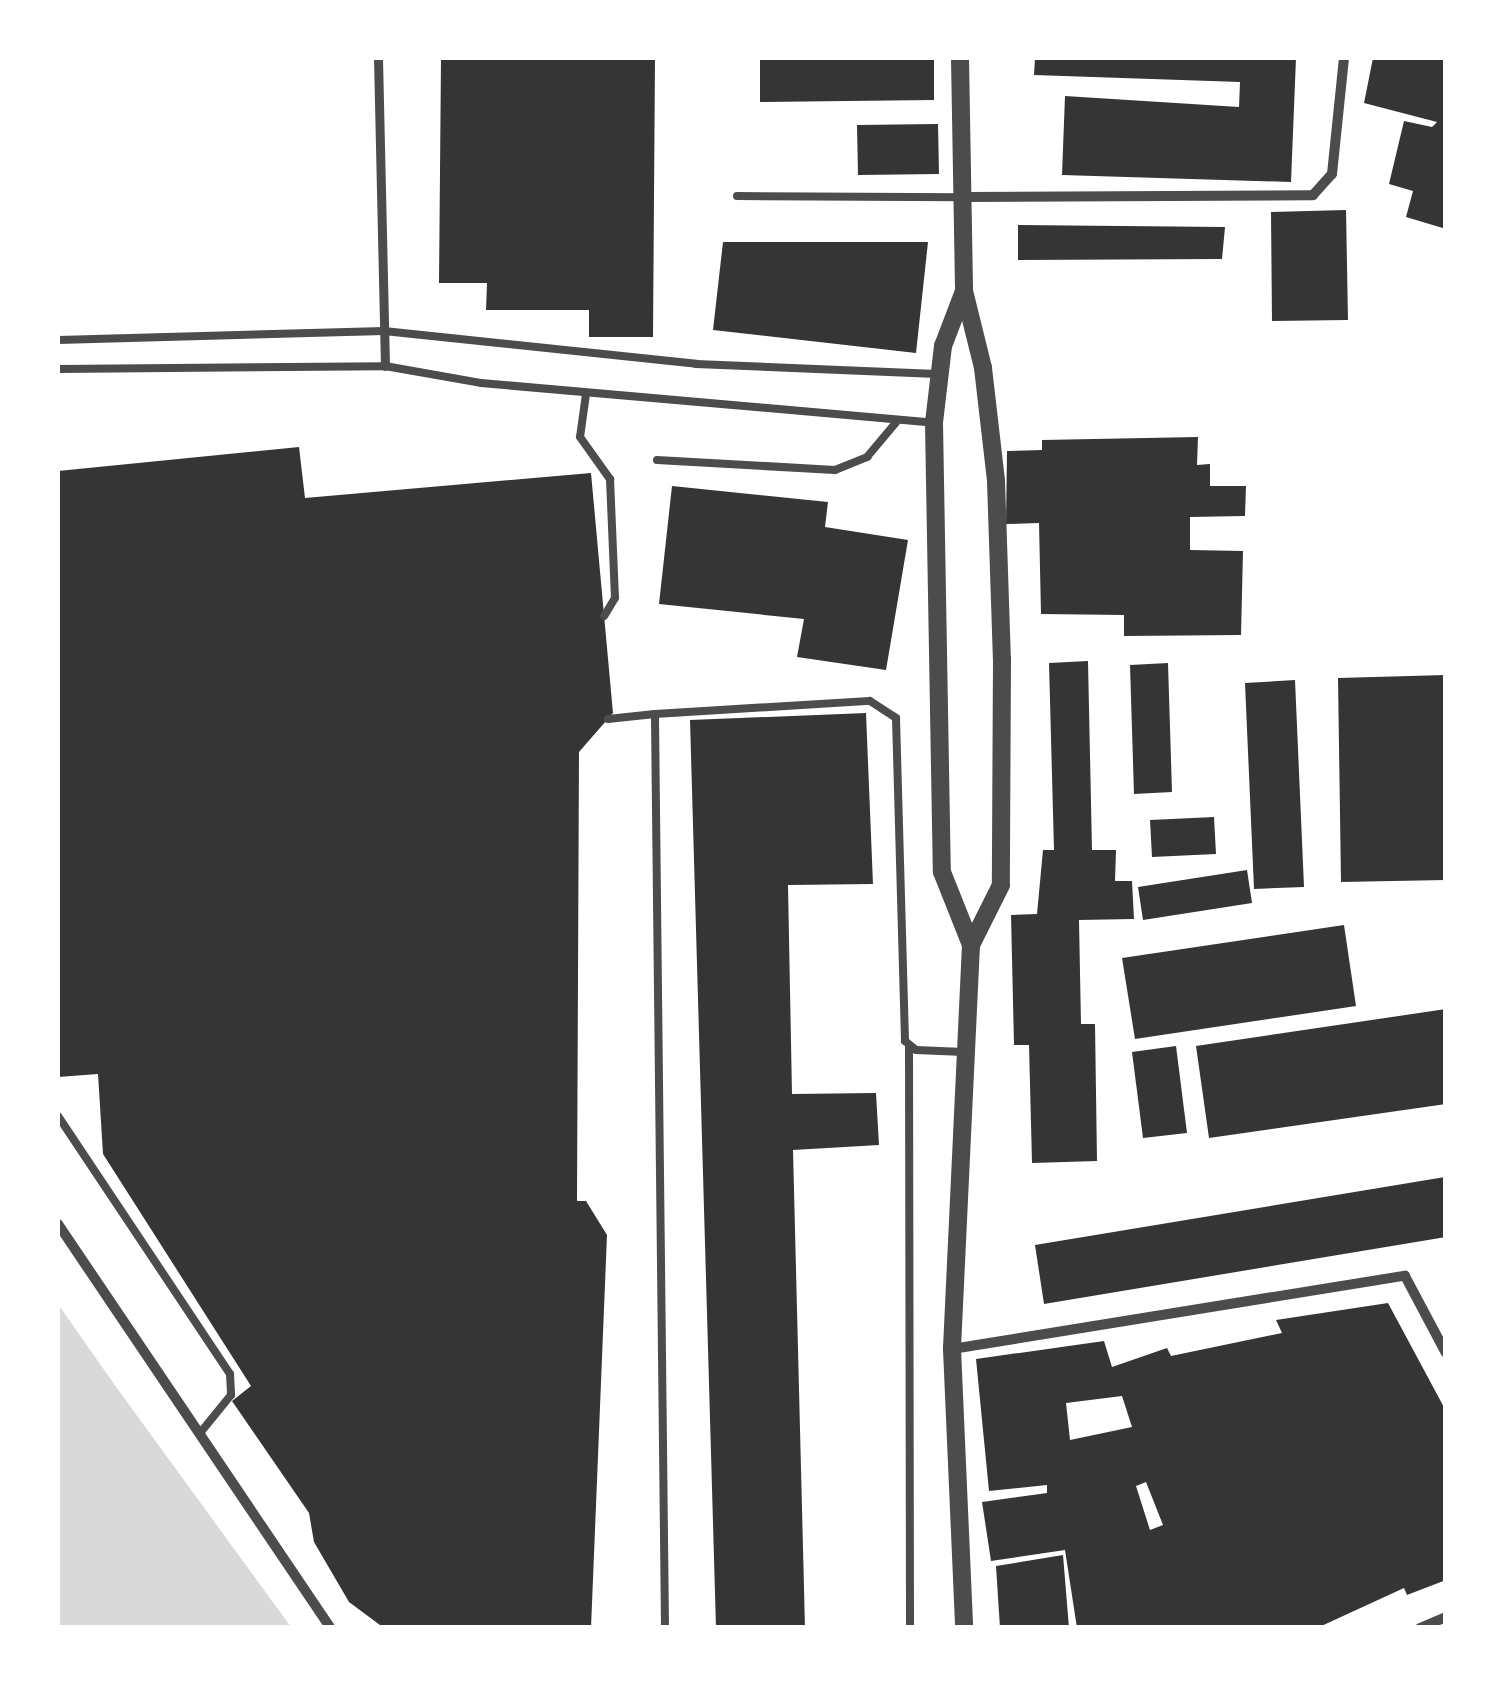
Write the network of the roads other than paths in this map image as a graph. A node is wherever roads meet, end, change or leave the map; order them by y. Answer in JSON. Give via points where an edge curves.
{"nodes":[{"id":1,"x":378,"y":58,"type":"edge"},
{"id":2,"x":960,"y":58,"type":"edge"},
{"id":3,"x":1344,"y":58,"type":"edge"},
{"id":4,"x":737,"y":196,"type":"dead end"},
{"id":5,"x":966,"y":196,"type":"junction"},
{"id":6,"x":964,"y":291,"type":"junction"},
{"id":7,"x":384,"y":331,"type":"junction"},
{"id":8,"x":58,"y":340,"type":"edge"},
{"id":9,"x":385,"y":366,"type":"junction"},
{"id":10,"x":58,"y":369,"type":"edge"},
{"id":11,"x":937,"y":374,"type":"junction"},
{"id":12,"x":586,"y":394,"type":"junction"},
{"id":13,"x":898,"y":420,"type":"junction"},
{"id":14,"x":934,"y":423,"type":"junction"},
{"id":15,"x":657,"y":460,"type":"dead end"},
{"id":16,"x":604,"y":616,"type":"dead end"},
{"id":17,"x":655,"y":714,"type":"junction"},
{"id":18,"x":608,"y":720,"type":"dead end"},
{"id":19,"x":971,"y":945,"type":"junction"},
{"id":20,"x":908,"y":1047,"type":"junction"},
{"id":21,"x":964,"y":1052,"type":"junction"},
{"id":22,"x":58,"y":1116,"type":"edge"},
{"id":23,"x":58,"y":1224,"type":"edge"},
{"id":24,"x":952,"y":1348,"type":"junction"},
{"id":25,"x":1446,"y":1353,"type":"edge"},
{"id":26,"x":200,"y":1432,"type":"junction"},
{"id":27,"x":1446,"y":1617,"type":"edge"},
{"id":28,"x":332,"y":1628,"type":"edge"},
{"id":29,"x":666,"y":1628,"type":"edge"},
{"id":30,"x":910,"y":1628,"type":"edge"},
{"id":31,"x":964,"y":1628,"type":"edge"},
{"id":32,"x":1420,"y":1628,"type":"edge"}],
"edges":[{"from":1,"to":7,"type":"street"},
{"from":2,"to":5,"type":"street"},
{"from":3,"to":5,"type":"street","via":[[1332,174],[1314,195]]},
{"from":4,"to":5,"type":"lane"},
{"from":5,"to":6,"type":"street"},
{"from":6,"to":11,"type":"street"},
{"from":6,"to":19,"type":"street","via":[[983,368],[996,481],[1002,659],[1000,885]]},
{"from":7,"to":8,"type":"lane"},
{"from":7,"to":9,"type":"street"},
{"from":7,"to":11,"type":"lane","via":[[676,362]]},
{"from":9,"to":10,"type":"lane"},
{"from":9,"to":12,"type":"lane"},
{"from":11,"to":14,"type":"street"},
{"from":12,"to":13,"type":"lane"},
{"from":12,"to":16,"type":"lane","via":[[580,436],[610,480],[615,598]]},
{"from":13,"to":14,"type":"lane"},
{"from":13,"to":15,"type":"lane","via":[[867,458],[835,470]]},
{"from":14,"to":19,"type":"street","via":[[942,872]]},
{"from":17,"to":18,"type":"lane"},
{"from":17,"to":20,"type":"lane","via":[[870,702],[896,718]]},
{"from":17,"to":29,"type":"lane"},
{"from":19,"to":21,"type":"street"},
{"from":20,"to":21,"type":"lane"},
{"from":20,"to":30,"type":"lane"},
{"from":21,"to":24,"type":"street"},
{"from":22,"to":26,"type":"lane","via":[[230,1374],[232,1395]]},
{"from":23,"to":26,"type":"street"},
{"from":24,"to":25,"type":"street","via":[[1404,1276]]},
{"from":24,"to":31,"type":"street"},
{"from":26,"to":28,"type":"street"},
{"from":27,"to":32,"type":"street"}]}
